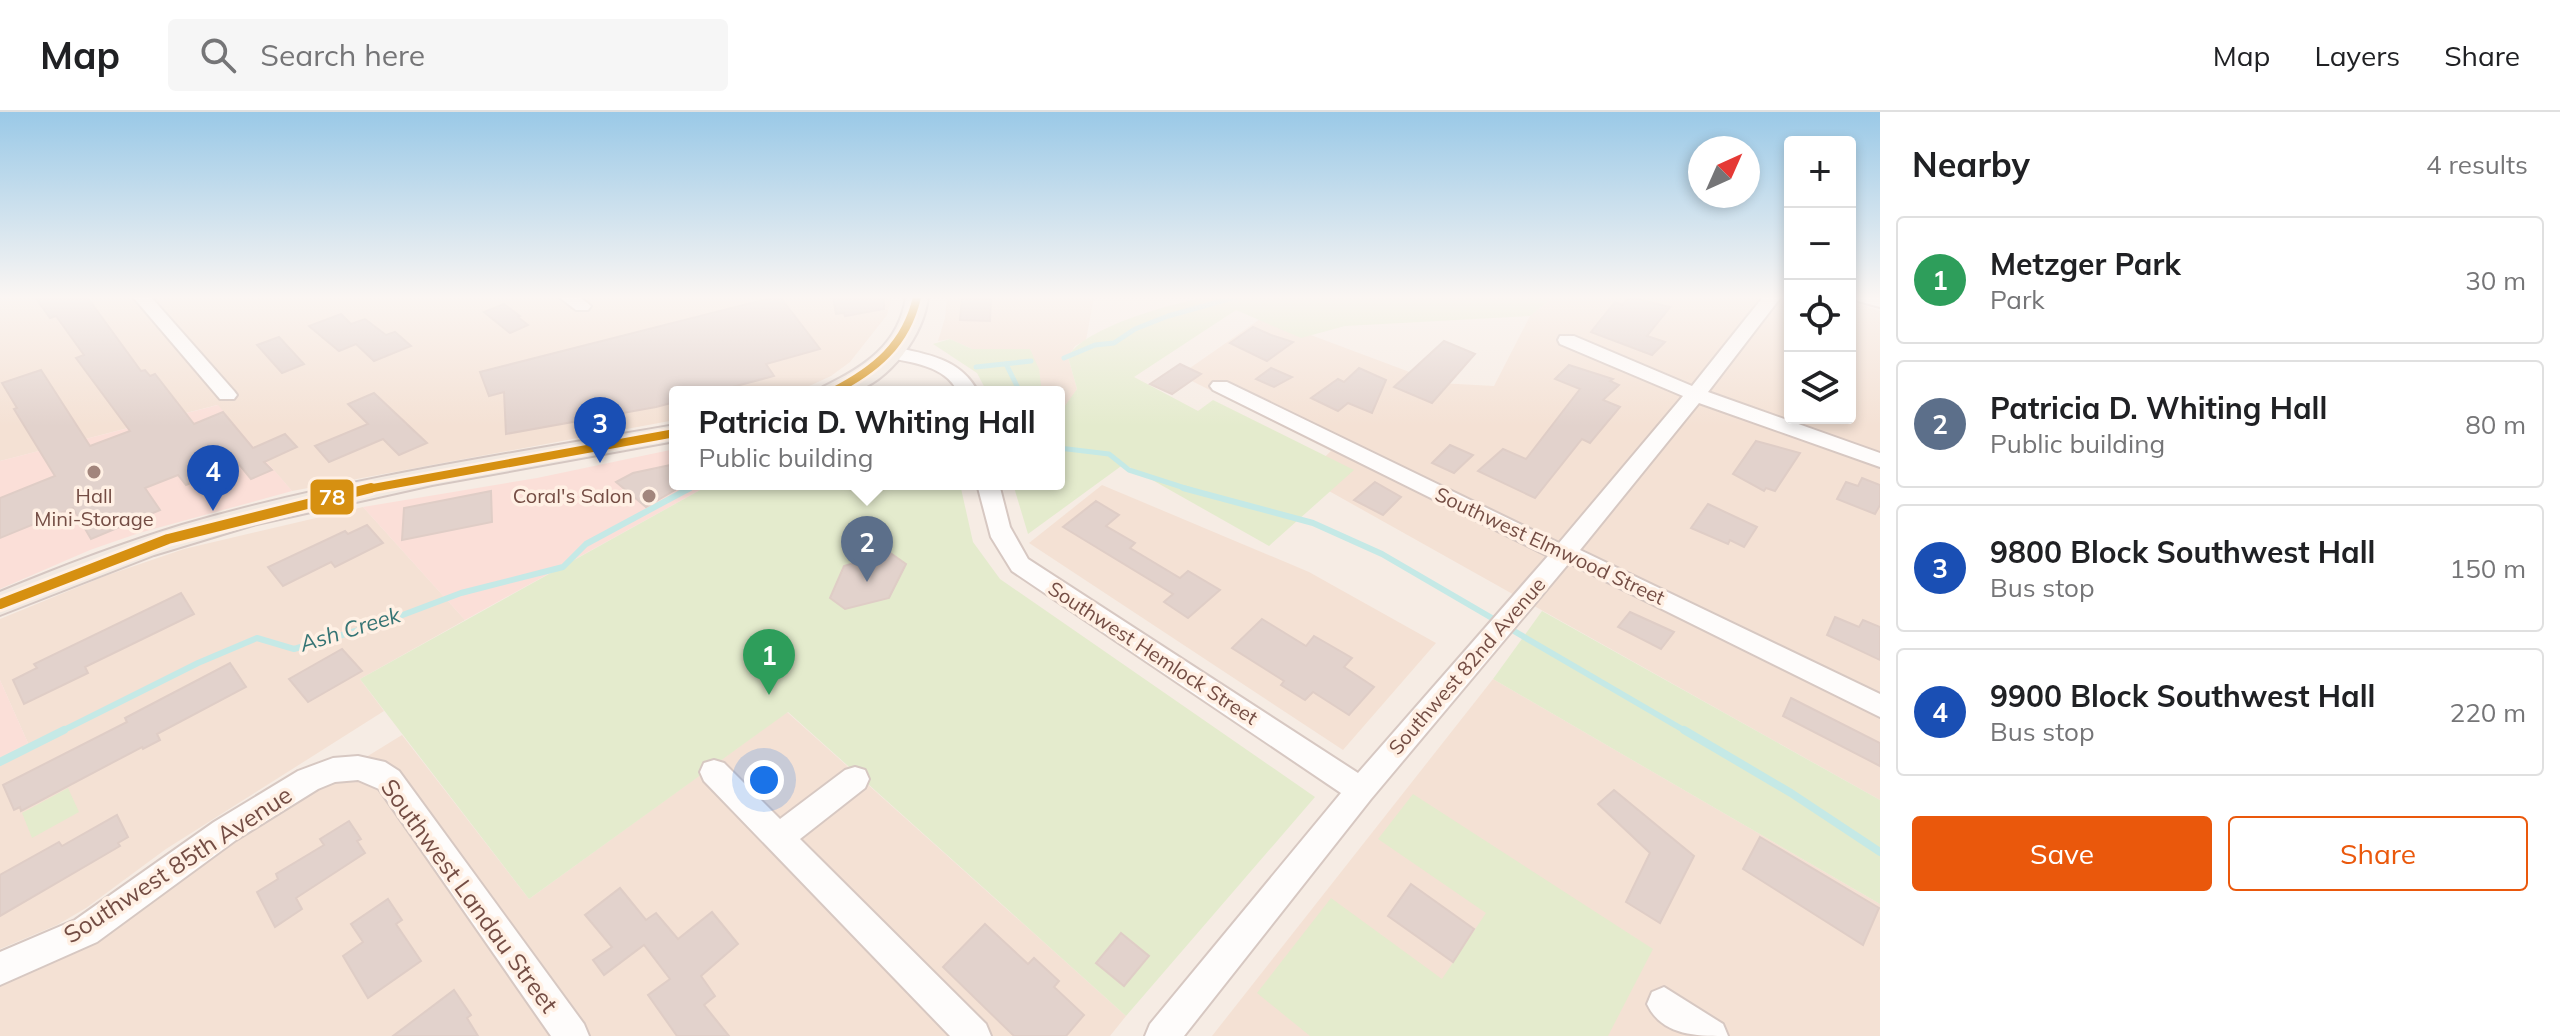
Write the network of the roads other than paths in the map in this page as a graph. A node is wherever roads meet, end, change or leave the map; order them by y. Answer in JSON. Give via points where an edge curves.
{"nodes":[{"id":1,"x":179,"y":340,"type":"edge"},
{"id":2,"x":902,"y":340,"type":"edge"},
{"id":3,"x":1567,"y":340,"type":"dead end"},
{"id":4,"x":1738,"y":340,"type":"edge"},
{"id":5,"x":893,"y":353,"type":"junction"},
{"id":6,"x":843,"y":386,"type":"edge"},
{"id":7,"x":965,"y":386,"type":"edge"},
{"id":8,"x":1220,"y":386,"type":"dead end"},
{"id":9,"x":1696,"y":394,"type":"junction"},
{"id":10,"x":227,"y":395,"type":"dead end"},
{"id":11,"x":669,"y":434,"type":"edge"},
{"id":12,"x":1880,"y":460,"type":"edge"},
{"id":13,"x":989,"y":490,"type":"edge"},
{"id":14,"x":1564,"y":553,"type":"junction"},
{"id":15,"x":0,"y":604,"type":"edge"},
{"id":16,"x":1880,"y":706,"type":"edge"},
{"id":17,"x":358,"y":768,"type":"joint"},
{"id":18,"x":714,"y":772,"type":"dead end"},
{"id":19,"x":855,"y":779,"type":"dead end"},
{"id":20,"x":1361,"y":790,"type":"junction"},
{"id":21,"x":779,"y":838,"type":"junction"},
{"id":22,"x":0,"y":969,"type":"edge"},
{"id":23,"x":1664,"y":1004,"type":"dead end"},
{"id":24,"x":572,"y":1036,"type":"edge"},
{"id":25,"x":974,"y":1036,"type":"edge"},
{"id":26,"x":1162,"y":1036,"type":"edge"},
{"id":27,"x":1711,"y":1036,"type":"edge"}],
"edges":[{"from":1,"to":10,"type":"street"},
{"from":2,"to":5,"type":"main road"},
{"from":3,"to":9,"type":"street"},
{"from":4,"to":9,"type":"street","name":"Southwest 82nd Avenue"},
{"from":5,"to":6,"type":"main road"},
{"from":5,"to":7,"type":"street","via":[[951,372]]},
{"from":8,"to":14,"type":"street","name":"Southwest Elmwood Street"},
{"from":9,"to":12,"type":"street"},
{"from":9,"to":14,"type":"street","name":"Southwest 82nd Avenue"},
{"from":11,"to":15,"type":"main road","via":[[281,509],[117,557]]},
{"from":13,"to":20,"type":"street","name":"Southwest Hemlock Street","via":[[998,530],[1020,565]]},
{"from":14,"to":16,"type":"street","name":"Southwest Elmwood Street"},
{"from":14,"to":20,"type":"street","name":"Southwest 82nd Avenue"},
{"from":17,"to":22,"type":"street","name":"Southwest 85th Avenue","via":[[308,780],[225,831],[86,931]]},
{"from":17,"to":24,"type":"street","name":"Southwest Landau Street","via":[[389,780]]},
{"from":18,"to":21,"type":"street"},
{"from":19,"to":21,"type":"street"},
{"from":20,"to":26,"type":"street","name":"Southwest 82nd Avenue"},
{"from":21,"to":25,"type":"street"},
{"from":23,"to":27,"type":"street"}]}
